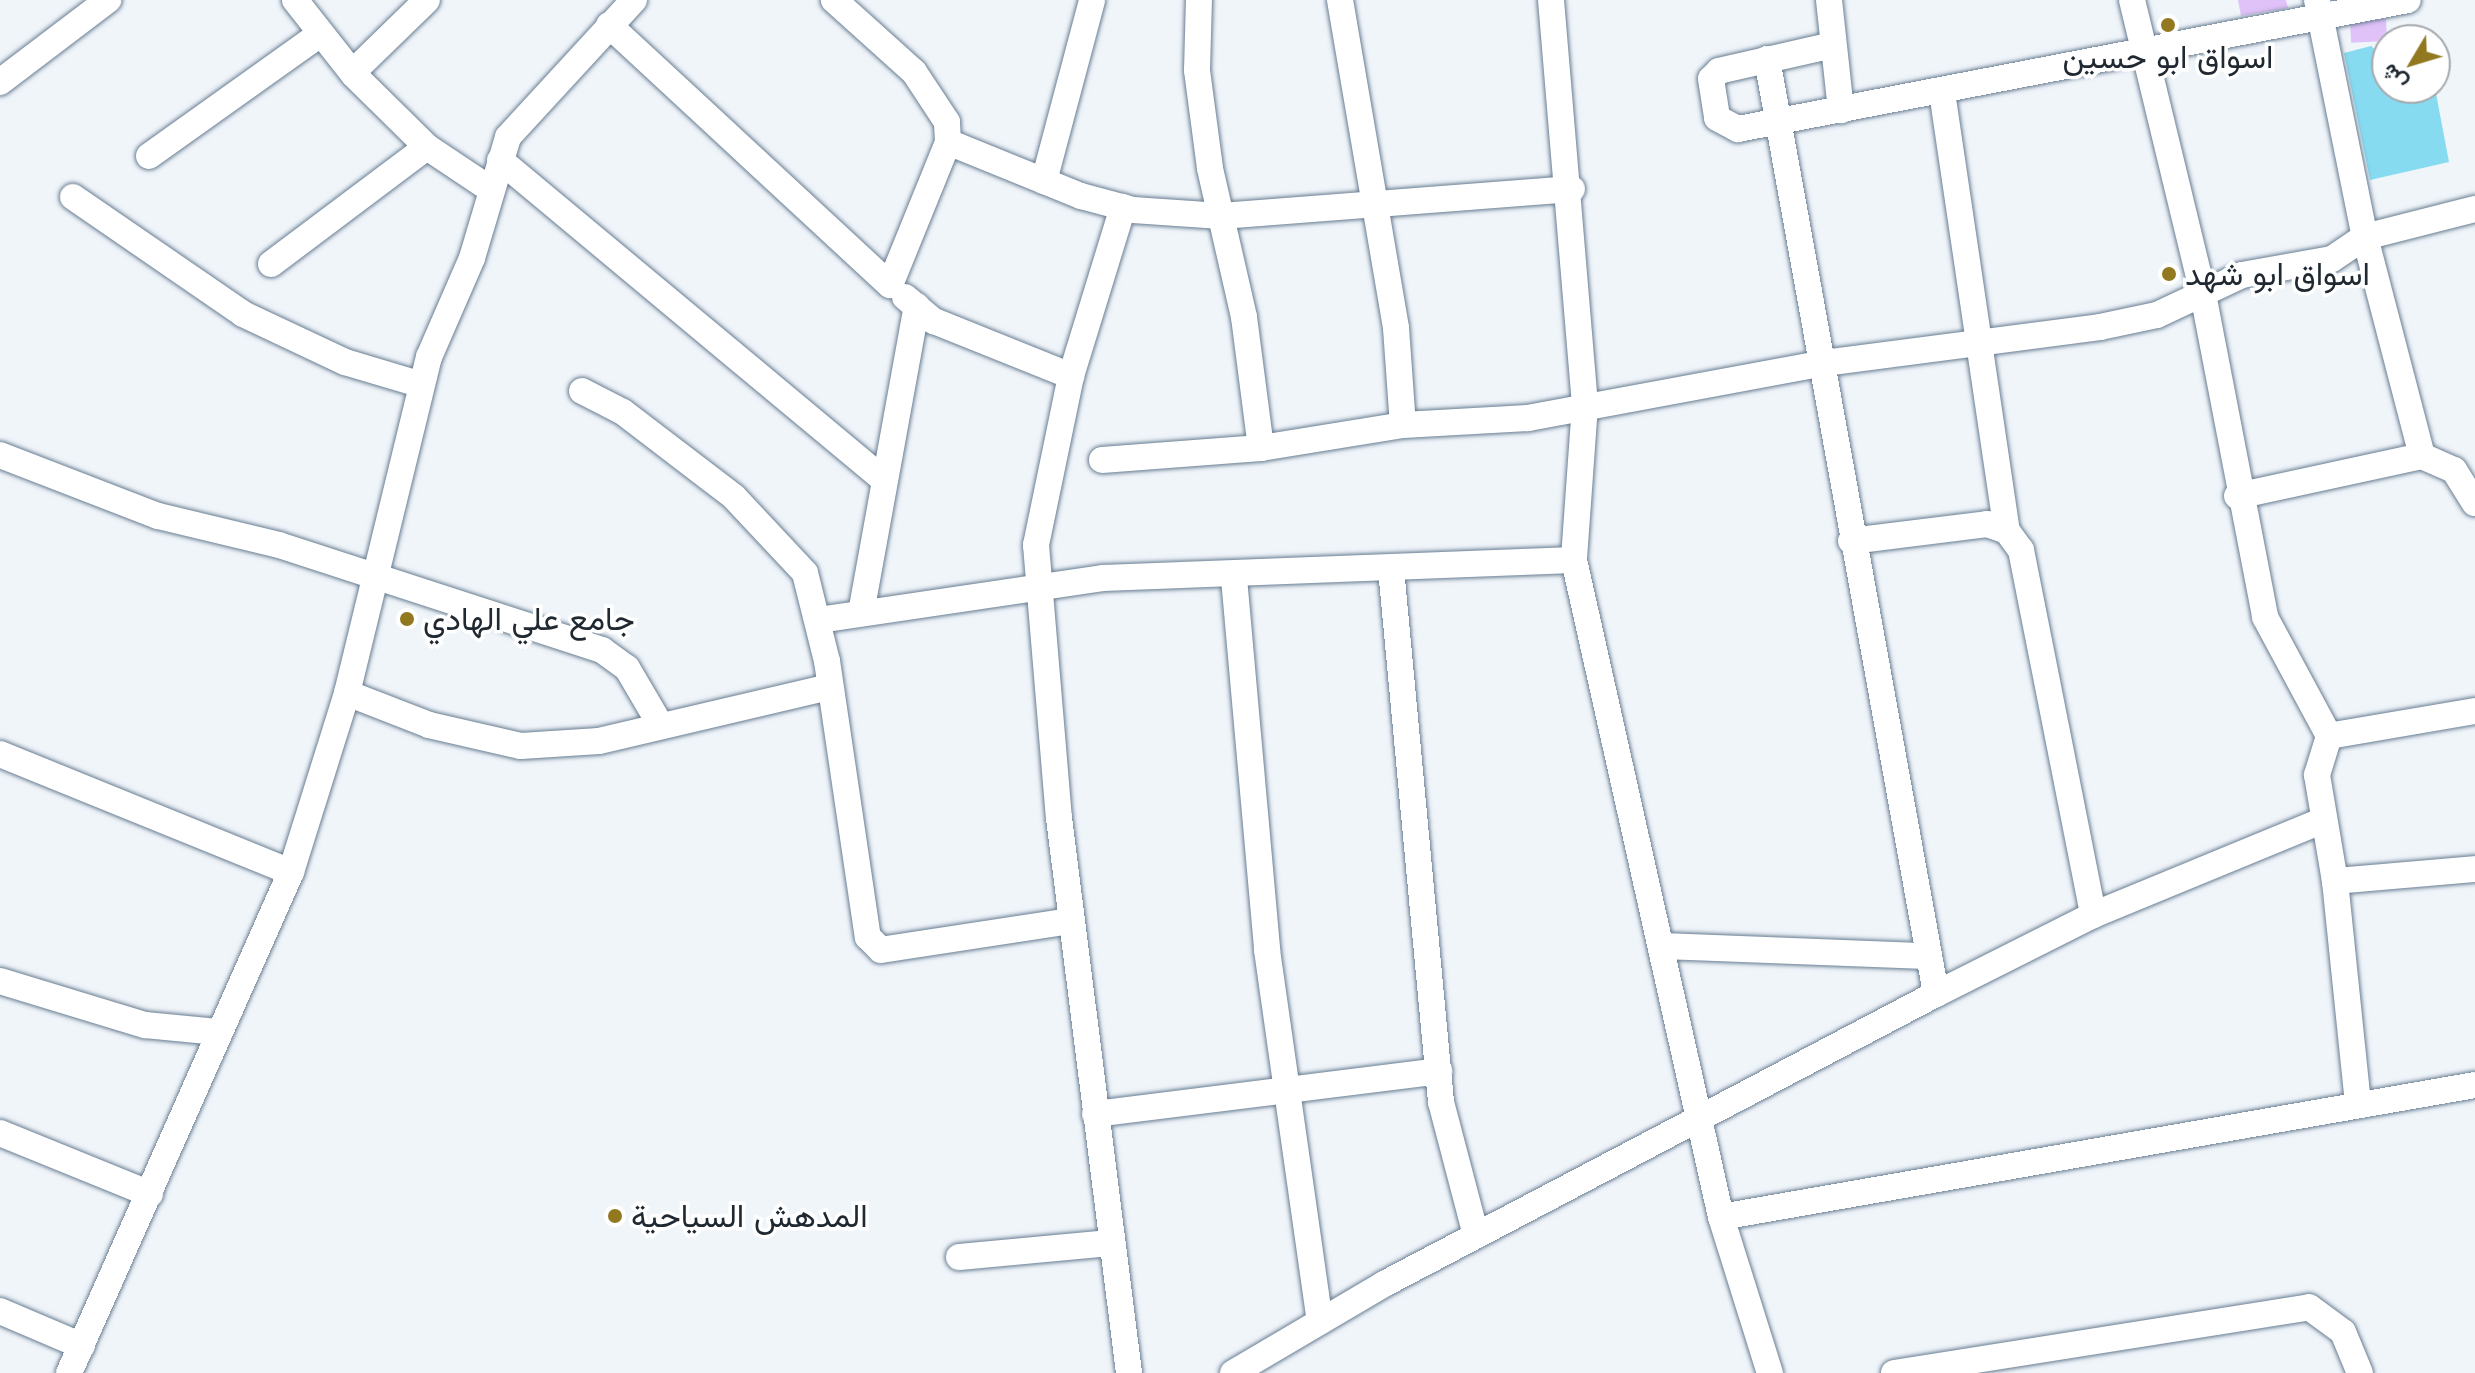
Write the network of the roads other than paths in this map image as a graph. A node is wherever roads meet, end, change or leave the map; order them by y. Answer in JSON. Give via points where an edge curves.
{"nodes":[{"id":1,"x":108,"y":0,"type":"edge"},
{"id":2,"x":295,"y":0,"type":"edge"},
{"id":3,"x":427,"y":0,"type":"edge"},
{"id":4,"x":634,"y":0,"type":"edge"},
{"id":5,"x":1092,"y":0,"type":"edge"},
{"id":6,"x":1199,"y":0,"type":"edge"},
{"id":7,"x":1340,"y":0,"type":"edge"},
{"id":8,"x":1551,"y":0,"type":"edge"},
{"id":9,"x":1829,"y":0,"type":"edge"},
{"id":10,"x":2132,"y":0,"type":"edge"},
{"id":11,"x":2408,"y":0,"type":"edge"},
{"id":12,"x":847,"y":5,"type":"edge"},
{"id":13,"x":2318,"y":8,"type":"edge"},
{"id":14,"x":609,"y":25,"type":"junction"},
{"id":15,"x":320,"y":34,"type":"junction"},
{"id":16,"x":1833,"y":45,"type":"junction"},
{"id":17,"x":2143,"y":50,"type":"junction"},
{"id":18,"x":1767,"y":59,"type":"junction"},
{"id":19,"x":353,"y":72,"type":"junction"},
{"id":20,"x":0,"y":82,"type":"edge"},
{"id":21,"x":1942,"y":92,"type":"junction"},
{"id":22,"x":1841,"y":110,"type":"junction"},
{"id":23,"x":1780,"y":118,"type":"junction"},
{"id":24,"x":948,"y":142,"type":"junction"},
{"id":25,"x":427,"y":147,"type":"junction"},
{"id":26,"x":149,"y":156,"type":"dead end"},
{"id":27,"x":500,"y":160,"type":"junction"},
{"id":28,"x":1044,"y":181,"type":"junction"},
{"id":29,"x":490,"y":189,"type":"junction"},
{"id":30,"x":1572,"y":189,"type":"junction"},
{"id":31,"x":73,"y":197,"type":"dead end"},
{"id":32,"x":1370,"y":200,"type":"junction"},
{"id":33,"x":1123,"y":207,"type":"junction"},
{"id":34,"x":2475,"y":209,"type":"edge"},
{"id":35,"x":1221,"y":216,"type":"junction"},
{"id":36,"x":2365,"y":237,"type":"junction"},
{"id":37,"x":271,"y":264,"type":"dead end"},
{"id":38,"x":890,"y":285,"type":"junction"},
{"id":39,"x":2203,"y":294,"type":"junction"},
{"id":40,"x":917,"y":306,"type":"junction"},
{"id":41,"x":1979,"y":339,"type":"junction"},
{"id":42,"x":1824,"y":363,"type":"junction"},
{"id":43,"x":1071,"y":376,"type":"junction"},
{"id":44,"x":422,"y":385,"type":"junction"},
{"id":45,"x":582,"y":391,"type":"dead end"},
{"id":46,"x":1585,"y":405,"type":"junction"},
{"id":47,"x":1403,"y":425,"type":"junction"},
{"id":48,"x":1261,"y":448,"type":"junction"},
{"id":49,"x":0,"y":455,"type":"edge"},
{"id":50,"x":2422,"y":456,"type":"junction"},
{"id":51,"x":1102,"y":460,"type":"dead end"},
{"id":52,"x":882,"y":478,"type":"junction"},
{"id":53,"x":2237,"y":496,"type":"junction"},
{"id":54,"x":2475,"y":503,"type":"edge"},
{"id":55,"x":2007,"y":531,"type":"junction"},
{"id":56,"x":1851,"y":541,"type":"junction"},
{"id":57,"x":1574,"y":560,"type":"junction"},
{"id":58,"x":1391,"y":569,"type":"junction"},
{"id":59,"x":377,"y":575,"type":"junction"},
{"id":60,"x":1234,"y":578,"type":"junction"},
{"id":61,"x":1042,"y":584,"type":"junction"},
{"id":62,"x":861,"y":613,"type":"junction"},
{"id":63,"x":819,"y":620,"type":"junction"},
{"id":64,"x":829,"y":687,"type":"junction"},
{"id":65,"x":347,"y":693,"type":"junction"},
{"id":66,"x":2475,"y":711,"type":"edge"},
{"id":67,"x":661,"y":726,"type":"junction"},
{"id":68,"x":2329,"y":736,"type":"junction"},
{"id":69,"x":0,"y":754,"type":"edge"},
{"id":70,"x":2323,"y":820,"type":"junction"},
{"id":71,"x":2475,"y":869,"type":"edge"},
{"id":72,"x":291,"y":872,"type":"junction"},
{"id":73,"x":2335,"y":881,"type":"junction"},
{"id":74,"x":2093,"y":915,"type":"junction"},
{"id":75,"x":1070,"y":921,"type":"junction"},
{"id":76,"x":1663,"y":946,"type":"junction"},
{"id":77,"x":1927,"y":956,"type":"junction"},
{"id":78,"x":0,"y":981,"type":"edge"},
{"id":79,"x":1936,"y":994,"type":"junction"},
{"id":80,"x":218,"y":1032,"type":"junction"},
{"id":81,"x":1439,"y":1071,"type":"junction"},
{"id":82,"x":2475,"y":1085,"type":"edge"},
{"id":83,"x":1287,"y":1092,"type":"junction"},
{"id":84,"x":2358,"y":1102,"type":"junction"},
{"id":85,"x":1095,"y":1114,"type":"junction"},
{"id":86,"x":1700,"y":1118,"type":"junction"},
{"id":87,"x":0,"y":1133,"type":"edge"},
{"id":88,"x":150,"y":1194,"type":"junction"},
{"id":89,"x":1721,"y":1217,"type":"junction"},
{"id":90,"x":1476,"y":1235,"type":"junction"},
{"id":91,"x":1110,"y":1243,"type":"junction"},
{"id":92,"x":959,"y":1257,"type":"dead end"},
{"id":93,"x":0,"y":1311,"type":"edge"},
{"id":94,"x":1320,"y":1321,"type":"junction"},
{"id":95,"x":82,"y":1346,"type":"junction"},
{"id":96,"x":69,"y":1373,"type":"edge"},
{"id":97,"x":1129,"y":1373,"type":"edge"},
{"id":98,"x":1233,"y":1373,"type":"edge"},
{"id":99,"x":1770,"y":1373,"type":"edge"},
{"id":100,"x":1894,"y":1373,"type":"edge"},
{"id":101,"x":2360,"y":1373,"type":"edge"}],
"edges":[{"from":1,"to":20,"type":"street"},
{"from":2,"to":15,"type":"street"},
{"from":3,"to":19,"type":"street"},
{"from":4,"to":14,"type":"street"},
{"from":5,"to":28,"type":"street"},
{"from":6,"to":35,"type":"street","via":[[1197,70]]},
{"from":7,"to":32,"type":"street"},
{"from":8,"to":30,"type":"street","via":[[1552,71]]},
{"from":9,"to":16,"type":"street"},
{"from":10,"to":17,"type":"street"},
{"from":11,"to":13,"type":"street"},
{"from":12,"to":24,"type":"street","via":[[940,103]]},
{"from":13,"to":17,"type":"street"},
{"from":13,"to":36,"type":"street"},
{"from":14,"to":27,"type":"street","via":[[508,137]]},
{"from":14,"to":38,"type":"street"},
{"from":15,"to":19,"type":"street"},
{"from":15,"to":26,"type":"street"},
{"from":16,"to":18,"type":"street"},
{"from":16,"to":22,"type":"street"},
{"from":17,"to":21,"type":"street"},
{"from":17,"to":39,"type":"street"},
{"from":18,"to":23,"type":"street"},
{"from":18,"to":23,"type":"street","via":[[1719,71],[1711,92],[1726,127]]},
{"from":19,"to":25,"type":"street"},
{"from":21,"to":22,"type":"street"},
{"from":21,"to":41,"type":"street"},
{"from":22,"to":23,"type":"street"},
{"from":23,"to":42,"type":"street"},
{"from":24,"to":28,"type":"street"},
{"from":24,"to":38,"type":"street"},
{"from":25,"to":29,"type":"street"},
{"from":25,"to":37,"type":"street"},
{"from":27,"to":29,"type":"street"},
{"from":27,"to":52,"type":"street"},
{"from":28,"to":33,"type":"street"},
{"from":29,"to":44,"type":"street"},
{"from":30,"to":32,"type":"street"},
{"from":30,"to":46,"type":"street"},
{"from":31,"to":44,"type":"street","via":[[243,314],[345,362]]},
{"from":32,"to":35,"type":"street"},
{"from":32,"to":47,"type":"street","via":[[1396,328]]},
{"from":33,"to":35,"type":"street"},
{"from":33,"to":43,"type":"street"},
{"from":34,"to":36,"type":"street"},
{"from":35,"to":48,"type":"street","via":[[1244,317]]},
{"from":36,"to":39,"type":"street","via":[[2332,259],[2242,275]]},
{"from":36,"to":50,"type":"street"},
{"from":38,"to":40,"type":"street"},
{"from":39,"to":41,"type":"street","via":[[2128,321]]},
{"from":39,"to":53,"type":"street"},
{"from":40,"to":43,"type":"street","via":[[934,321]]},
{"from":40,"to":52,"type":"street"},
{"from":41,"to":42,"type":"street"},
{"from":41,"to":55,"type":"street"},
{"from":42,"to":46,"type":"street"},
{"from":42,"to":56,"type":"street"},
{"from":43,"to":61,"type":"street","via":[[1036,545]]},
{"from":44,"to":59,"type":"street"},
{"from":45,"to":63,"type":"street","via":[[623,412],[734,497],[805,573]]},
{"from":46,"to":47,"type":"street","via":[[1528,418]]},
{"from":46,"to":57,"type":"street"},
{"from":47,"to":48,"type":"street"},
{"from":48,"to":51,"type":"street"},
{"from":49,"to":59,"type":"street","via":[[158,516]]},
{"from":50,"to":53,"type":"street"},
{"from":50,"to":54,"type":"street","via":[[2454,470]]},
{"from":52,"to":62,"type":"street"},
{"from":53,"to":68,"type":"street","via":[[2265,617]]},
{"from":55,"to":56,"type":"street","via":[[1987,524]]},
{"from":55,"to":74,"type":"street","via":[[2021,550]]},
{"from":56,"to":77,"type":"street"},
{"from":57,"to":58,"type":"street"},
{"from":57,"to":76,"type":"street"},
{"from":58,"to":60,"type":"street"},
{"from":58,"to":81,"type":"street"},
{"from":59,"to":65,"type":"street"},
{"from":59,"to":67,"type":"street","via":[[602,650],[627,668]]},
{"from":60,"to":61,"type":"street"},
{"from":60,"to":83,"type":"street","via":[[1257,862]]},
{"from":61,"to":62,"type":"street"},
{"from":61,"to":75,"type":"street"},
{"from":62,"to":63,"type":"street"},
{"from":63,"to":64,"type":"street"},
{"from":64,"to":67,"type":"street"},
{"from":64,"to":75,"type":"street","via":[[860,920],[881,950]]},
{"from":65,"to":67,"type":"street","via":[[429,725],[521,746],[599,741]]},
{"from":65,"to":72,"type":"street"},
{"from":66,"to":68,"type":"street"},
{"from":68,"to":70,"type":"street","via":[[2317,775]]},
{"from":69,"to":72,"type":"street"},
{"from":70,"to":73,"type":"street"},
{"from":70,"to":74,"type":"street"},
{"from":71,"to":73,"type":"street"},
{"from":72,"to":80,"type":"street"},
{"from":73,"to":84,"type":"street"},
{"from":74,"to":79,"type":"street"},
{"from":75,"to":85,"type":"street"},
{"from":76,"to":77,"type":"street"},
{"from":76,"to":86,"type":"street"},
{"from":77,"to":79,"type":"street"},
{"from":78,"to":80,"type":"street","via":[[145,1025]]},
{"from":79,"to":86,"type":"street"},
{"from":80,"to":88,"type":"street"},
{"from":81,"to":83,"type":"street"},
{"from":81,"to":90,"type":"street"},
{"from":82,"to":84,"type":"street"},
{"from":83,"to":85,"type":"street"},
{"from":83,"to":94,"type":"street"},
{"from":84,"to":89,"type":"street"},
{"from":85,"to":91,"type":"street"},
{"from":86,"to":89,"type":"street"},
{"from":86,"to":90,"type":"street"},
{"from":87,"to":88,"type":"street"},
{"from":88,"to":95,"type":"street"},
{"from":89,"to":99,"type":"street"},
{"from":90,"to":94,"type":"street"},
{"from":91,"to":92,"type":"street"},
{"from":91,"to":97,"type":"street"},
{"from":93,"to":95,"type":"street"},
{"from":94,"to":98,"type":"street"},
{"from":95,"to":96,"type":"street"},
{"from":100,"to":101,"type":"street","via":[[2309,1307],[2343,1332]]}]}
